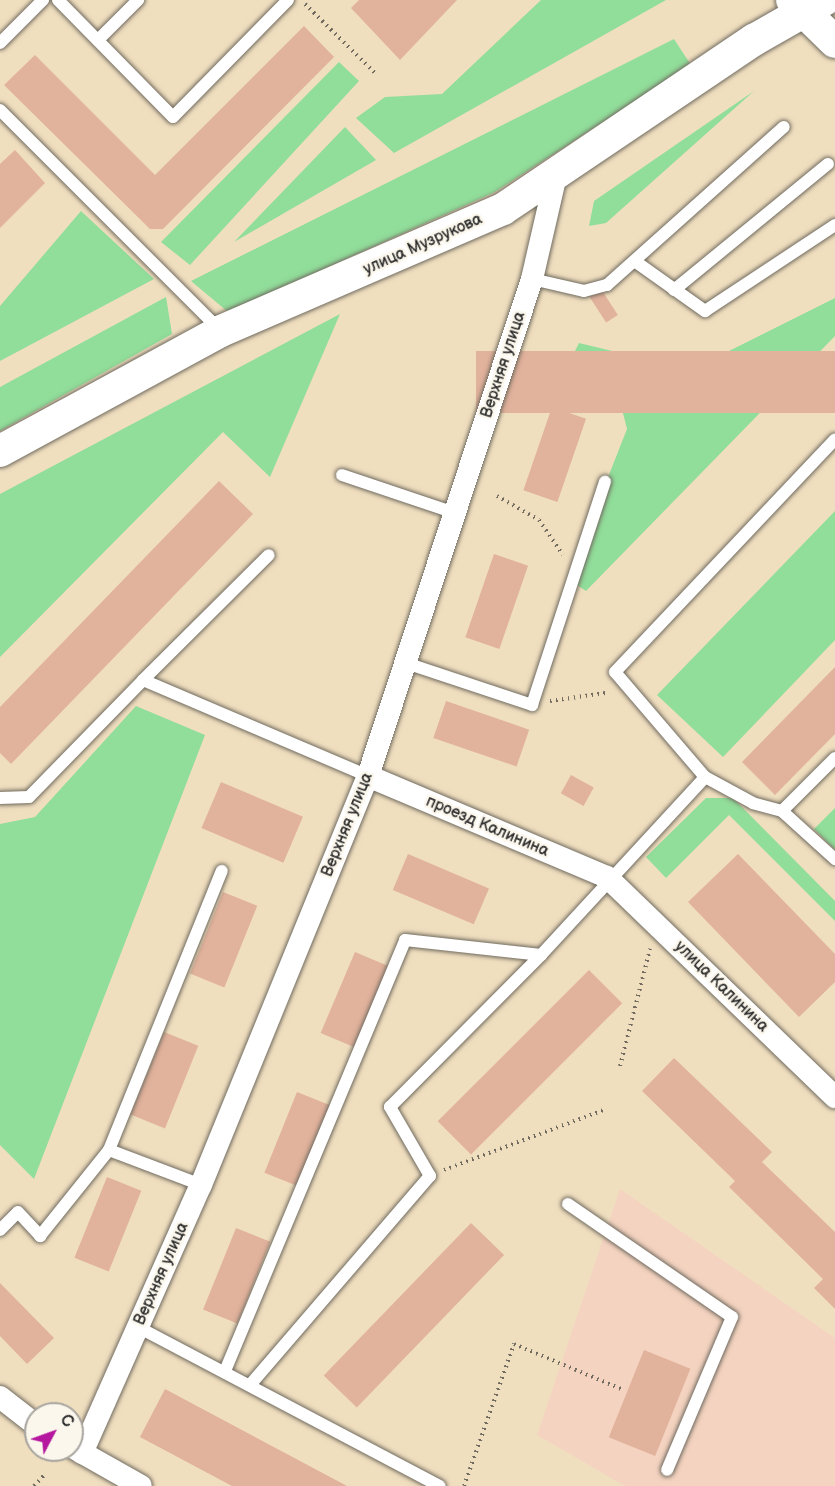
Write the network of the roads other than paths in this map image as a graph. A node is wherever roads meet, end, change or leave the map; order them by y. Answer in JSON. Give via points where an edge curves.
{"nodes":[{"id":1,"x":43,"y":0,"type":"edge"},
{"id":2,"x":58,"y":0,"type":"edge"},
{"id":3,"x":138,"y":0,"type":"edge"},
{"id":4,"x":288,"y":0,"type":"edge"},
{"id":5,"x":806,"y":4,"type":"edge"},
{"id":6,"x":98,"y":40,"type":"junction"},
{"id":7,"x":835,"y":42,"type":"edge"},
{"id":8,"x":0,"y":43,"type":"edge"},
{"id":9,"x":0,"y":111,"type":"edge"},
{"id":10,"x":784,"y":127,"type":"dead end"},
{"id":11,"x":828,"y":164,"type":"dead end"},
{"id":12,"x":556,"y":176,"type":"junction"},
{"id":13,"x":835,"y":225,"type":"edge"},
{"id":14,"x":636,"y":262,"type":"junction"},
{"id":15,"x":532,"y":279,"type":"junction"},
{"id":16,"x":674,"y":290,"type":"junction"},
{"id":17,"x":221,"y":331,"type":"junction"},
{"id":18,"x":835,"y":439,"type":"edge"},
{"id":19,"x":0,"y":451,"type":"edge"},
{"id":20,"x":342,"y":475,"type":"dead end"},
{"id":21,"x":605,"y":482,"type":"dead end"},
{"id":22,"x":455,"y":513,"type":"junction"},
{"id":23,"x":269,"y":555,"type":"dead end"},
{"id":24,"x":406,"y":663,"type":"junction"},
{"id":25,"x":143,"y":680,"type":"junction"},
{"id":26,"x":835,"y":759,"type":"edge"},
{"id":27,"x":368,"y":776,"type":"junction"},
{"id":28,"x":705,"y":777,"type":"junction"},
{"id":29,"x":0,"y":798,"type":"edge"},
{"id":30,"x":782,"y":812,"type":"junction"},
{"id":31,"x":835,"y":859,"type":"edge"},
{"id":32,"x":222,"y":871,"type":"dead end"},
{"id":33,"x":607,"y":877,"type":"junction"},
{"id":34,"x":541,"y":955,"type":"junction"},
{"id":35,"x":835,"y":1097,"type":"edge"},
{"id":36,"x":109,"y":1150,"type":"junction"},
{"id":37,"x":201,"y":1185,"type":"junction"},
{"id":38,"x":568,"y":1204,"type":"dead end"},
{"id":39,"x":0,"y":1230,"type":"edge"},
{"id":40,"x":138,"y":1327,"type":"junction"},
{"id":41,"x":225,"y":1371,"type":"junction"},
{"id":42,"x":250,"y":1384,"type":"junction"},
{"id":43,"x":0,"y":1397,"type":"edge"},
{"id":44,"x":24,"y":1416,"type":"edge"},
{"id":45,"x":84,"y":1436,"type":"edge"},
{"id":46,"x":84,"y":1454,"type":"edge"},
{"id":47,"x":667,"y":1470,"type":"dead end"},
{"id":48,"x":141,"y":1486,"type":"edge"},
{"id":49,"x":440,"y":1486,"type":"edge"}],
"edges":[{"from":1,"to":8,"type":"lane"},
{"from":2,"to":6,"type":"lane"},
{"from":3,"to":6,"type":"lane"},
{"from":4,"to":6,"type":"lane","via":[[173,117]]},
{"from":5,"to":7,"type":"street"},
{"from":5,"to":12,"type":"street","name":"улица Музрукова"},
{"from":9,"to":17,"type":"lane"},
{"from":10,"to":14,"type":"lane"},
{"from":11,"to":16,"type":"lane"},
{"from":12,"to":15,"type":"street","name":"Верхняя улица"},
{"from":12,"to":17,"type":"street","name":"улица Музрукова","via":[[448,237]]},
{"from":13,"to":16,"type":"lane","via":[[705,311]]},
{"from":14,"to":15,"type":"lane","via":[[607,285],[584,291]]},
{"from":14,"to":16,"type":"lane"},
{"from":15,"to":22,"type":"street","name":"Верхняя улица"},
{"from":17,"to":19,"type":"street","name":"улица Музрукова"},
{"from":18,"to":28,"type":"lane","via":[[615,672]]},
{"from":20,"to":22,"type":"lane"},
{"from":21,"to":24,"type":"lane","via":[[532,705]]},
{"from":22,"to":24,"type":"street","name":"Верхняя улица"},
{"from":23,"to":25,"type":"lane"},
{"from":24,"to":27,"type":"street","name":"Верхняя улица"},
{"from":25,"to":27,"type":"lane"},
{"from":25,"to":29,"type":"lane","via":[[29,797]]},
{"from":26,"to":30,"type":"lane"},
{"from":27,"to":33,"type":"street","name":"проезд Калинина"},
{"from":27,"to":37,"type":"street","name":"Верхняя улица"},
{"from":28,"to":30,"type":"lane","via":[[753,803]]},
{"from":28,"to":33,"type":"lane"},
{"from":30,"to":31,"type":"lane"},
{"from":32,"to":36,"type":"lane"},
{"from":33,"to":34,"type":"lane"},
{"from":33,"to":35,"type":"street","name":"улица Калинина"},
{"from":34,"to":41,"type":"lane","via":[[405,940]]},
{"from":34,"to":42,"type":"lane","via":[[390,1107],[430,1176]]},
{"from":36,"to":37,"type":"lane"},
{"from":36,"to":39,"type":"lane","via":[[40,1236],[18,1212]]},
{"from":37,"to":40,"type":"street","name":"Верхняя улица"},
{"from":38,"to":47,"type":"lane","via":[[732,1317]]},
{"from":40,"to":41,"type":"lane"},
{"from":40,"to":45,"type":"street","name":"Верхняя улица"},
{"from":41,"to":42,"type":"lane"},
{"from":42,"to":49,"type":"lane"},
{"from":43,"to":44,"type":"street"},
{"from":46,"to":48,"type":"street"}]}
